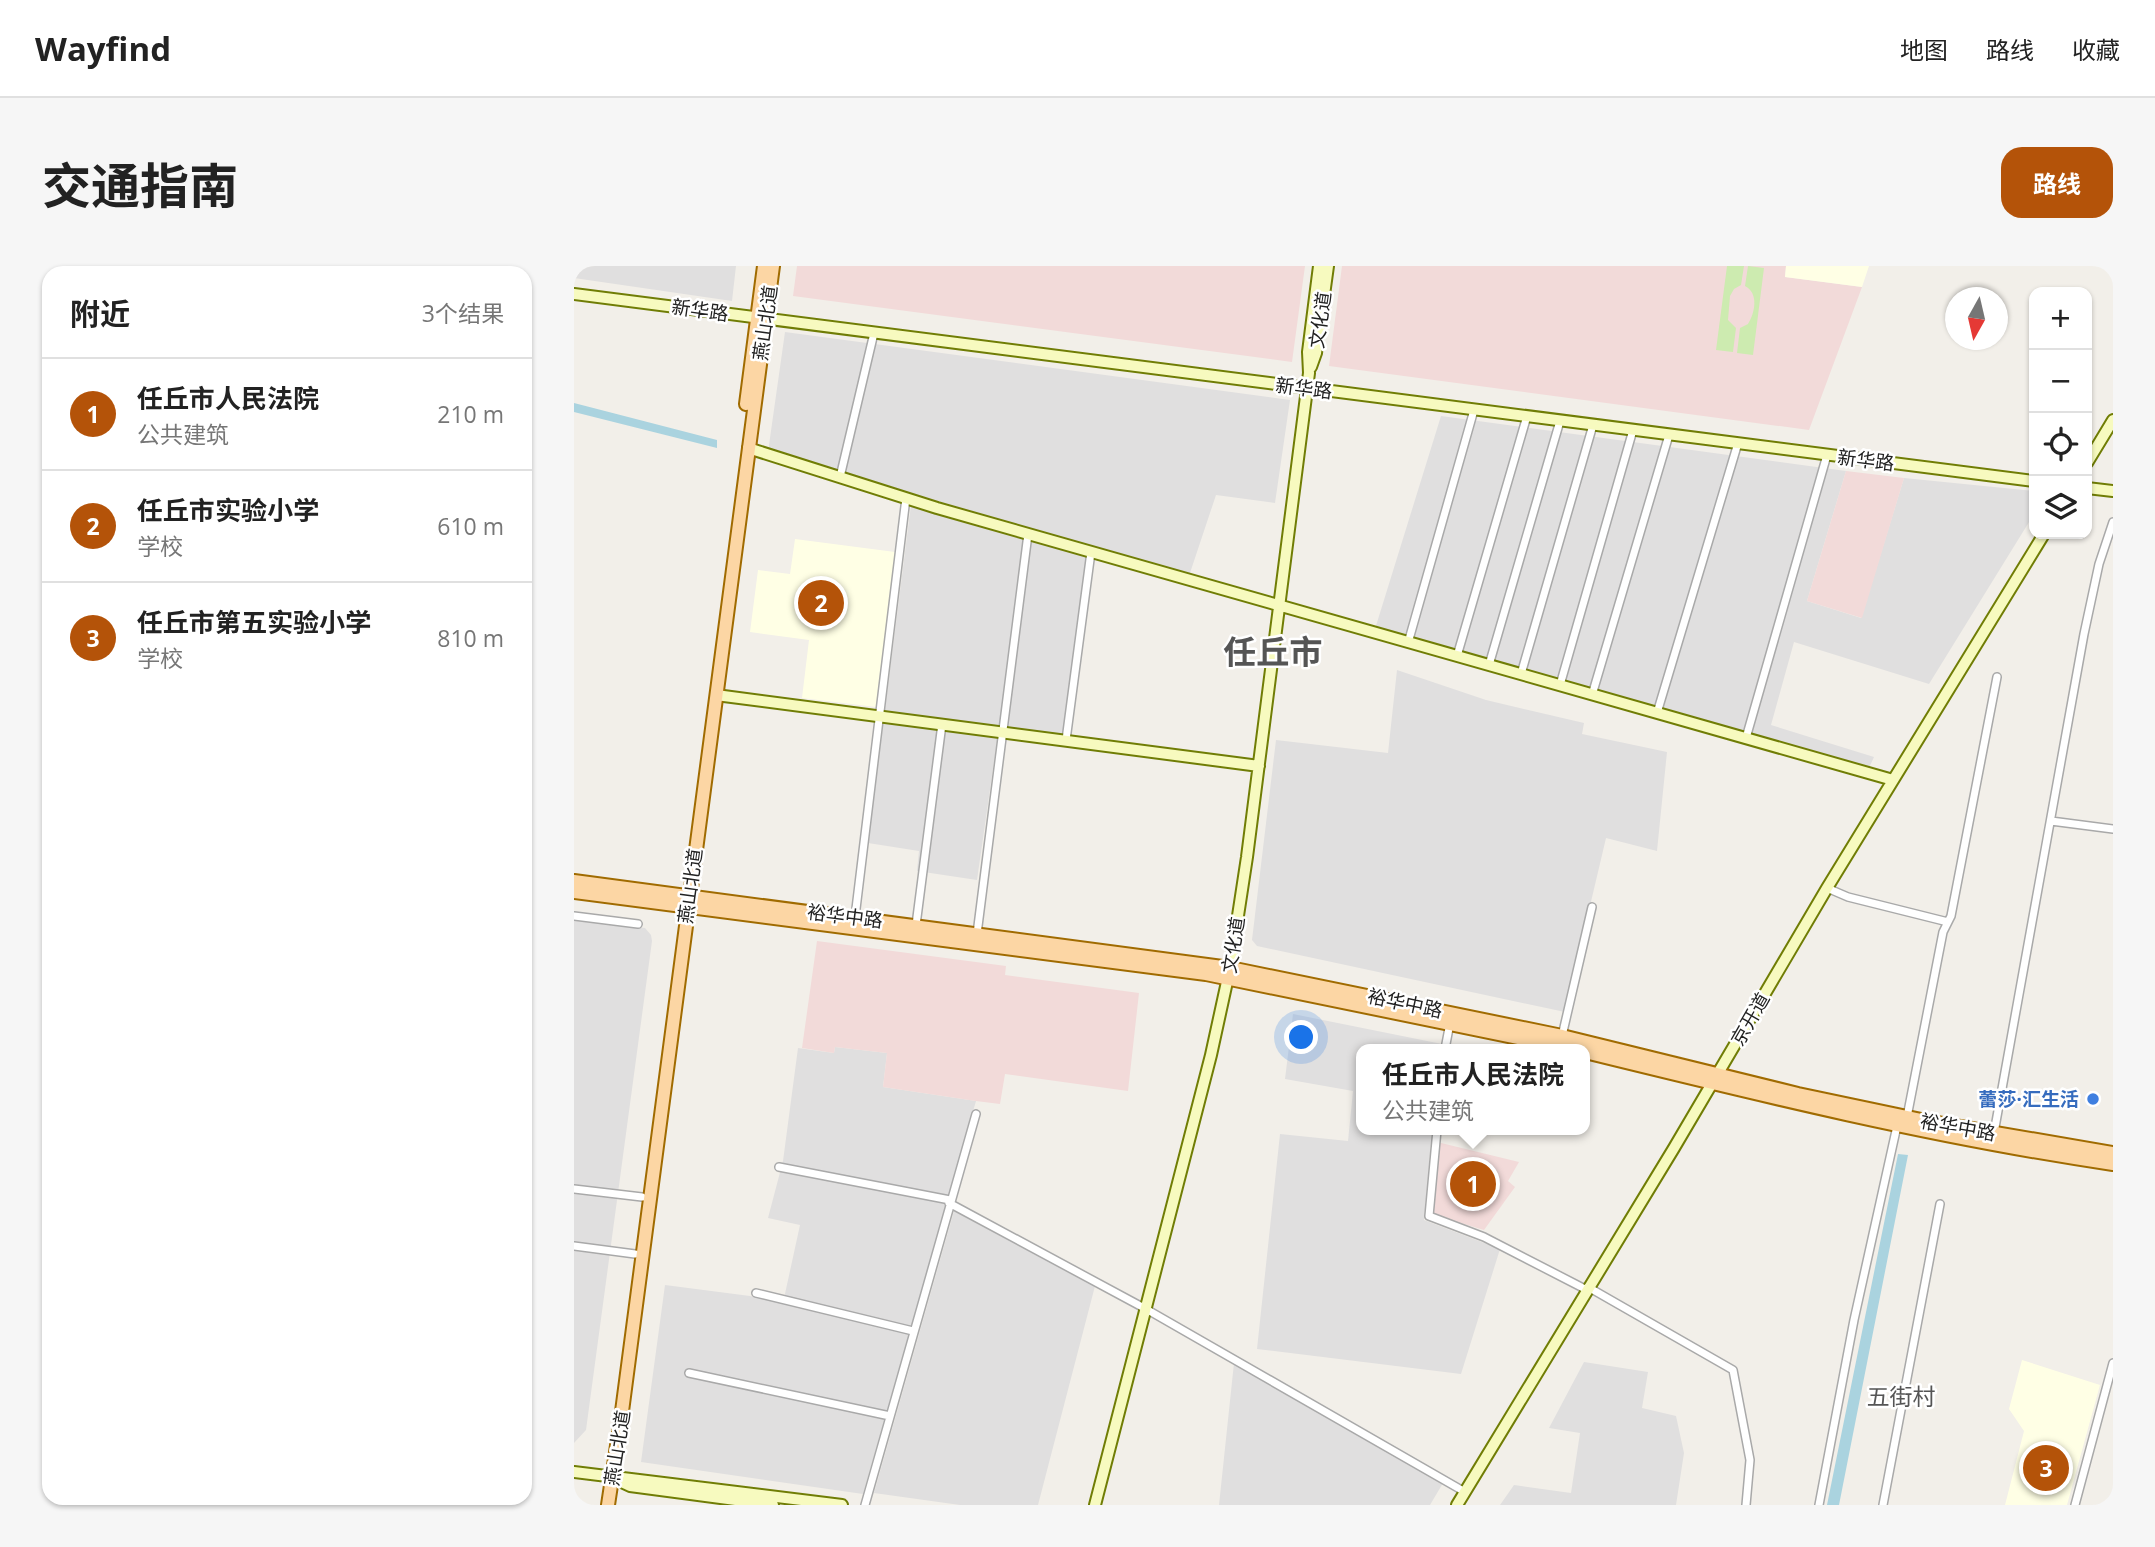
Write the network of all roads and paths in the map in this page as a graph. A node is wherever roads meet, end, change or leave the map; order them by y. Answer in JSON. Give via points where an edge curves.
{"nodes":[{"id":1,"x":764,"y":266,"type":"edge"},
{"id":2,"x":773,"y":266,"type":"edge"},
{"id":3,"x":1319,"y":266,"type":"edge"},
{"id":4,"x":1328,"y":266,"type":"edge"},
{"id":5,"x":574,"y":294,"type":"edge"},
{"id":6,"x":761,"y":318,"type":"junction"},
{"id":7,"x":874,"y":333,"type":"junction"},
{"id":8,"x":1309,"y":373,"type":"junction"},
{"id":9,"x":1308,"y":389,"type":"junction"},
{"id":10,"x":1474,"y":410,"type":"junction"},
{"id":11,"x":1527,"y":416,"type":"junction"},
{"id":12,"x":2113,"y":420,"type":"edge"},
{"id":13,"x":1559,"y":421,"type":"junction"},
{"id":14,"x":1593,"y":425,"type":"junction"},
{"id":15,"x":1633,"y":430,"type":"junction"},
{"id":16,"x":1668,"y":435,"type":"junction"},
{"id":17,"x":1738,"y":443,"type":"junction"},
{"id":18,"x":748,"y":448,"type":"junction"},
{"id":19,"x":1827,"y":455,"type":"junction"},
{"id":20,"x":2092,"y":455,"type":"edge"},
{"id":21,"x":840,"y":477,"type":"junction"},
{"id":22,"x":2029,"y":480,"type":"edge"},
{"id":23,"x":2092,"y":489,"type":"edge"},
{"id":24,"x":2113,"y":491,"type":"edge"},
{"id":25,"x":906,"y":498,"type":"junction"},
{"id":26,"x":2113,"y":522,"type":"edge"},
{"id":27,"x":1028,"y":534,"type":"junction"},
{"id":28,"x":2041,"y":539,"type":"edge"},
{"id":29,"x":2110,"y":541,"type":"edge"},
{"id":30,"x":1091,"y":552,"type":"junction"},
{"id":31,"x":1280,"y":606,"type":"junction"},
{"id":32,"x":1408,"y":643,"type":"junction"},
{"id":33,"x":1457,"y":656,"type":"junction"},
{"id":34,"x":1489,"y":666,"type":"junction"},
{"id":35,"x":1521,"y":674,"type":"junction"},
{"id":36,"x":1997,"y":677,"type":"dead end"},
{"id":37,"x":1560,"y":685,"type":"junction"},
{"id":38,"x":716,"y":695,"type":"junction"},
{"id":39,"x":1592,"y":695,"type":"junction"},
{"id":40,"x":1657,"y":713,"type":"junction"},
{"id":41,"x":880,"y":716,"type":"junction"},
{"id":42,"x":942,"y":724,"type":"junction"},
{"id":43,"x":1003,"y":732,"type":"junction"},
{"id":44,"x":1746,"y":738,"type":"junction"},
{"id":45,"x":1066,"y":740,"type":"junction"},
{"id":46,"x":1259,"y":766,"type":"junction"},
{"id":47,"x":1893,"y":780,"type":"junction"},
{"id":48,"x":2051,"y":821,"type":"junction"},
{"id":49,"x":2113,"y":829,"type":"edge"},
{"id":50,"x":574,"y":881,"type":"edge"},
{"id":51,"x":1827,"y":888,"type":"junction"},
{"id":52,"x":574,"y":892,"type":"edge"},
{"id":53,"x":684,"y":901,"type":"junction"},
{"id":54,"x":1592,"y":907,"type":"dead end"},
{"id":55,"x":574,"y":916,"type":"edge"},
{"id":56,"x":855,"y":918,"type":"junction"},
{"id":57,"x":1948,"y":922,"type":"junction"},
{"id":58,"x":638,"y":924,"type":"dead end"},
{"id":59,"x":916,"y":925,"type":"junction"},
{"id":60,"x":977,"y":933,"type":"junction"},
{"id":61,"x":1229,"y":973,"type":"junction"},
{"id":62,"x":1450,"y":1023,"type":"junction"},
{"id":63,"x":1562,"y":1036,"type":"junction"},
{"id":64,"x":1447,"y":1044,"type":"edge"},
{"id":65,"x":1549,"y":1044,"type":"edge"},
{"id":66,"x":1590,"y":1053,"type":"edge"},
{"id":67,"x":1714,"y":1079,"type":"junction"},
{"id":68,"x":976,"y":1114,"type":"dead end"},
{"id":69,"x":1902,"y":1121,"type":"junction"},
{"id":70,"x":1994,"y":1133,"type":"junction"},
{"id":71,"x":1437,"y":1135,"type":"edge"},
{"id":72,"x":2113,"y":1153,"type":"edge"},
{"id":73,"x":2113,"y":1164,"type":"edge"},
{"id":74,"x":779,"y":1167,"type":"dead end"},
{"id":75,"x":574,"y":1189,"type":"edge"},
{"id":76,"x":642,"y":1198,"type":"junction"},
{"id":77,"x":950,"y":1201,"type":"junction"},
{"id":78,"x":1940,"y":1204,"type":"dead end"},
{"id":79,"x":574,"y":1246,"type":"edge"},
{"id":80,"x":635,"y":1254,"type":"junction"},
{"id":81,"x":1588,"y":1288,"type":"junction"},
{"id":82,"x":756,"y":1293,"type":"dead end"},
{"id":83,"x":1146,"y":1309,"type":"junction"},
{"id":84,"x":914,"y":1331,"type":"junction"},
{"id":85,"x":2113,"y":1363,"type":"edge"},
{"id":86,"x":690,"y":1373,"type":"dead end"},
{"id":87,"x":890,"y":1416,"type":"junction"},
{"id":88,"x":574,"y":1472,"type":"edge"},
{"id":89,"x":608,"y":1477,"type":"junction"},
{"id":90,"x":1465,"y":1492,"type":"junction"},
{"id":91,"x":691,"y":1500,"type":"edge"},
{"id":92,"x":600,"y":1505,"type":"edge"},
{"id":93,"x":608,"y":1505,"type":"edge"},
{"id":94,"x":774,"y":1505,"type":"edge"},
{"id":95,"x":842,"y":1505,"type":"edge"},
{"id":96,"x":865,"y":1505,"type":"edge"},
{"id":97,"x":1096,"y":1505,"type":"edge"},
{"id":98,"x":1457,"y":1505,"type":"edge"},
{"id":99,"x":1746,"y":1505,"type":"edge"},
{"id":100,"x":1819,"y":1505,"type":"edge"},
{"id":101,"x":1884,"y":1505,"type":"edge"},
{"id":102,"x":2074,"y":1505,"type":"edge"}],
"edges":[{"from":1,"to":6,"type":"main road","name":"燕山北道"},
{"from":2,"to":6,"type":"main road","name":"燕山北道"},
{"from":3,"to":8,"type":"main road","name":"文化道"},
{"from":4,"to":8,"type":"main road","name":"文化道","via":[[1317,353]]},
{"from":5,"to":6,"type":"main road","name":"新华路"},
{"from":6,"to":7,"type":"main road","name":"新华路"},
{"from":6,"to":18,"type":"main road","name":"燕山北道"},
{"from":6,"to":53,"type":"main road","name":"燕山北道"},
{"from":7,"to":9,"type":"main road","name":"新华路"},
{"from":7,"to":21,"type":"street"},
{"from":8,"to":9,"type":"main road","name":"文化道"},
{"from":9,"to":10,"type":"main road","name":"新华路"},
{"from":9,"to":31,"type":"main road","name":"文化道"},
{"from":10,"to":11,"type":"main road","name":"新华路"},
{"from":10,"to":32,"type":"street"},
{"from":11,"to":13,"type":"main road","name":"新华路"},
{"from":11,"to":33,"type":"street"},
{"from":12,"to":20,"type":"main road"},
{"from":13,"to":14,"type":"main road","name":"新华路"},
{"from":13,"to":34,"type":"street"},
{"from":14,"to":15,"type":"main road","name":"新华路"},
{"from":14,"to":35,"type":"street"},
{"from":15,"to":16,"type":"main road","name":"新华路"},
{"from":15,"to":37,"type":"street"},
{"from":16,"to":17,"type":"main road","name":"新华路"},
{"from":16,"to":39,"type":"street"},
{"from":17,"to":19,"type":"main road","name":"新华路"},
{"from":17,"to":40,"type":"street"},
{"from":18,"to":21,"type":"main road"},
{"from":18,"to":38,"type":"main road","name":"燕山北道"},
{"from":19,"to":22,"type":"main road","name":"新华路"},
{"from":19,"to":44,"type":"street"},
{"from":21,"to":25,"type":"main road"},
{"from":23,"to":24,"type":"main road"},
{"from":25,"to":27,"type":"main road"},
{"from":25,"to":41,"type":"street"},
{"from":26,"to":29,"type":"street"},
{"from":27,"to":30,"type":"main road"},
{"from":27,"to":43,"type":"street"},
{"from":28,"to":47,"type":"main road","name":"京开道"},
{"from":29,"to":48,"type":"street","via":[[2099,564],[2084,634]]},
{"from":30,"to":31,"type":"main road"},
{"from":30,"to":45,"type":"street"},
{"from":31,"to":32,"type":"main road"},
{"from":31,"to":46,"type":"main road","name":"文化道"},
{"from":32,"to":33,"type":"main road"},
{"from":33,"to":34,"type":"main road"},
{"from":34,"to":35,"type":"main road"},
{"from":35,"to":37,"type":"main road"},
{"from":36,"to":57,"type":"street"},
{"from":37,"to":39,"type":"main road"},
{"from":38,"to":41,"type":"main road"},
{"from":38,"to":53,"type":"main road","name":"燕山北道"},
{"from":39,"to":40,"type":"main road"},
{"from":40,"to":44,"type":"main road"},
{"from":41,"to":42,"type":"main road"},
{"from":41,"to":56,"type":"street"},
{"from":42,"to":43,"type":"main road"},
{"from":42,"to":59,"type":"street"},
{"from":43,"to":45,"type":"main road"},
{"from":43,"to":60,"type":"street"},
{"from":44,"to":47,"type":"main road"},
{"from":45,"to":46,"type":"main road"},
{"from":46,"to":61,"type":"main road","name":"文化道"},
{"from":47,"to":51,"type":"main road","name":"京开道"},
{"from":48,"to":49,"type":"street"},
{"from":48,"to":70,"type":"street"},
{"from":50,"to":53,"type":"main road"},
{"from":51,"to":57,"type":"street","via":[[1855,900]]},
{"from":51,"to":67,"type":"main road","name":"京开道"},
{"from":52,"to":53,"type":"main road"},
{"from":53,"to":56,"type":"main road","name":"裕华中路"},
{"from":53,"to":61,"type":"main road","name":"裕华中路"},
{"from":53,"to":76,"type":"main road","name":"燕山北道"},
{"from":53,"to":89,"type":"main road","name":"燕山北道"},
{"from":54,"to":63,"type":"street"},
{"from":55,"to":58,"type":"street"},
{"from":56,"to":59,"type":"main road","name":"裕华中路"},
{"from":57,"to":69,"type":"street"},
{"from":59,"to":60,"type":"main road","name":"裕华中路"},
{"from":60,"to":61,"type":"main road","name":"裕华中路"},
{"from":61,"to":62,"type":"main road","name":"裕华中路"},
{"from":61,"to":63,"type":"main road","name":"裕华中路"},
{"from":61,"to":83,"type":"main road","name":"文化道"},
{"from":62,"to":64,"type":"street"},
{"from":62,"to":65,"type":"main road","name":"裕华中路"},
{"from":63,"to":67,"type":"main road","name":"裕华中路"},
{"from":66,"to":67,"type":"main road","name":"裕华中路"},
{"from":67,"to":69,"type":"main road","name":"裕华中路"},
{"from":67,"to":81,"type":"main road","name":"京开道"},
{"from":68,"to":77,"type":"street"},
{"from":69,"to":70,"type":"main road","name":"裕华中路"},
{"from":69,"to":73,"type":"main road","name":"裕华中路"},
{"from":69,"to":100,"type":"street","via":[[1857,1307]]},
{"from":70,"to":72,"type":"main road","name":"裕华中路"},
{"from":71,"to":81,"type":"street","via":[[1429,1216],[1484,1237]]},
{"from":74,"to":77,"type":"street"},
{"from":75,"to":76,"type":"street"},
{"from":76,"to":80,"type":"main road","name":"燕山北道"},
{"from":77,"to":83,"type":"street"},
{"from":77,"to":84,"type":"street"},
{"from":78,"to":101,"type":"street"},
{"from":79,"to":80,"type":"street"},
{"from":80,"to":89,"type":"main road","name":"燕山北道"},
{"from":81,"to":90,"type":"main road","name":"京开道"},
{"from":81,"to":99,"type":"street","via":[[1733,1370],[1750,1460]]},
{"from":82,"to":84,"type":"street"},
{"from":83,"to":90,"type":"street"},
{"from":83,"to":97,"type":"main road","name":"文化道"},
{"from":84,"to":87,"type":"street"},
{"from":85,"to":102,"type":"street"},
{"from":86,"to":87,"type":"street"},
{"from":87,"to":96,"type":"street"},
{"from":88,"to":89,"type":"main road"},
{"from":89,"to":91,"type":"main road"},
{"from":89,"to":92,"type":"main road","name":"燕山北道"},
{"from":89,"to":93,"type":"main road","name":"燕山北道"},
{"from":89,"to":95,"type":"main road"},
{"from":90,"to":98,"type":"main road","name":"京开道"},
{"from":91,"to":94,"type":"main road"}]}
